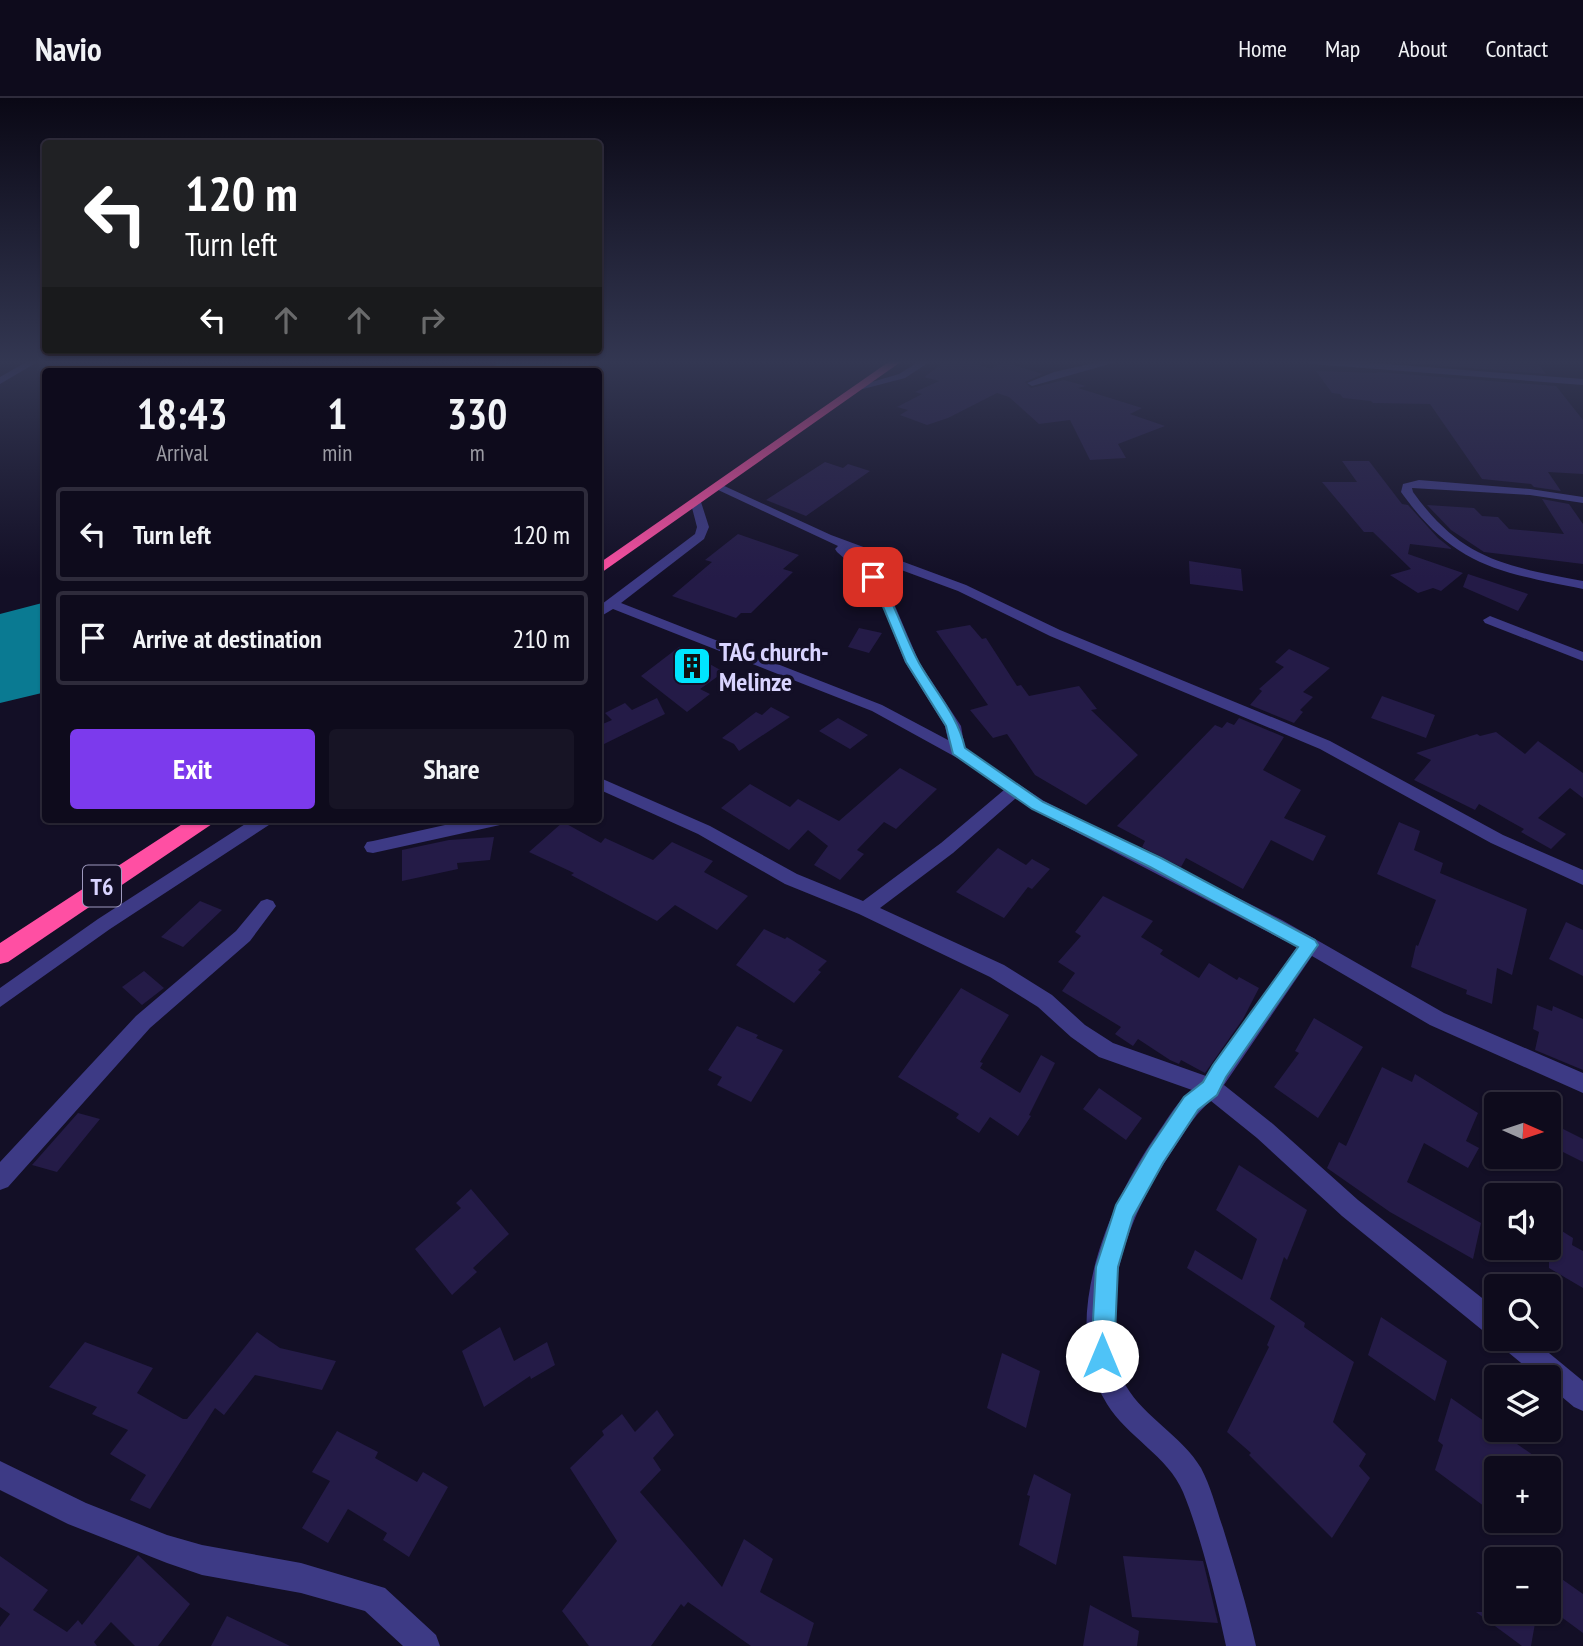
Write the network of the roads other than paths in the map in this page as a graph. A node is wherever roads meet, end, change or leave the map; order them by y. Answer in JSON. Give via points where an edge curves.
{"nodes":[{"id":1,"x":796,"y":433,"type":"edge"},
{"id":2,"x":720,"y":487,"type":"junction"},
{"id":3,"x":1583,"y":500,"type":"edge"},
{"id":4,"x":697,"y":504,"type":"junction"},
{"id":5,"x":827,"y":538,"type":"junction"},
{"id":6,"x":602,"y":568,"type":"edge"},
{"id":7,"x":1583,"y":585,"type":"edge"},
{"id":8,"x":612,"y":604,"type":"junction"},
{"id":9,"x":602,"y":611,"type":"edge"},
{"id":10,"x":1490,"y":620,"type":"dead end"},
{"id":11,"x":1583,"y":657,"type":"edge"},
{"id":12,"x":958,"y":751,"type":"junction"},
{"id":13,"x":602,"y":784,"type":"edge"},
{"id":14,"x":1013,"y":790,"type":"junction"},
{"id":15,"x":199,"y":823,"type":"edge"},
{"id":16,"x":260,"y":823,"type":"edge"},
{"id":17,"x":482,"y":823,"type":"edge"},
{"id":18,"x":373,"y":847,"type":"dead end"},
{"id":19,"x":1583,"y":878,"type":"edge"},
{"id":20,"x":267,"y":906,"type":"dead end"},
{"id":21,"x":865,"y":909,"type":"junction"},
{"id":22,"x":1309,"y":945,"type":"junction"},
{"id":23,"x":0,"y":955,"type":"edge"},
{"id":24,"x":0,"y":999,"type":"edge"},
{"id":25,"x":1583,"y":1083,"type":"edge"},
{"id":26,"x":1210,"y":1088,"type":"junction"},
{"id":27,"x":0,"y":1179,"type":"edge"},
{"id":28,"x":1484,"y":1315,"type":"edge"},
{"id":29,"x":1526,"y":1351,"type":"edge"},
{"id":30,"x":1583,"y":1398,"type":"edge"},
{"id":31,"x":0,"y":1475,"type":"edge"},
{"id":32,"x":425,"y":1646,"type":"edge"},
{"id":33,"x":1241,"y":1646,"type":"edge"}],
"edges":[{"from":1,"to":2,"type":"highway"},
{"from":2,"to":4,"type":"highway"},
{"from":2,"to":5,"type":"street"},
{"from":3,"to":7,"type":"street","via":[[1419,483],[1407,486],[1406,492],[1426,517],[1468,552]]},
{"from":4,"to":6,"type":"highway"},
{"from":4,"to":8,"type":"street","via":[[704,527],[700,536]]},
{"from":5,"to":12,"type":"street","via":[[873,577],[883,592],[912,662],[953,726]]},
{"from":5,"to":19,"type":"street","via":[[962,588],[1055,633],[1325,745],[1497,839]]},
{"from":8,"to":9,"type":"street"},
{"from":8,"to":12,"type":"street","via":[[855,699]]},
{"from":10,"to":11,"type":"street"},
{"from":12,"to":14,"type":"street"},
{"from":13,"to":21,"type":"street","via":[[704,830],[790,879]]},
{"from":14,"to":21,"type":"street","via":[[947,848]]},
{"from":14,"to":22,"type":"street"},
{"from":15,"to":23,"type":"highway","number":"T6"},
{"from":16,"to":24,"type":"street"},
{"from":17,"to":18,"type":"street"},
{"from":20,"to":27,"type":"street","via":[[243,936],[142,1022]]},
{"from":21,"to":26,"type":"street","via":[[1005,976],[1106,1050]]},
{"from":22,"to":25,"type":"street","via":[[1454,1028]]},
{"from":22,"to":26,"type":"street"},
{"from":26,"to":28,"type":"street","via":[[1408,1257]]},
{"from":26,"to":33,"type":"street","via":[[1191,1104],[1124,1213],[1107,1267],[1101,1338],[1111,1388],[1130,1414],[1164,1444],[1197,1491]]},
{"from":29,"to":30,"type":"street"},
{"from":31,"to":32,"type":"street","via":[[78,1514],[167,1549],[374,1599]]}]}
